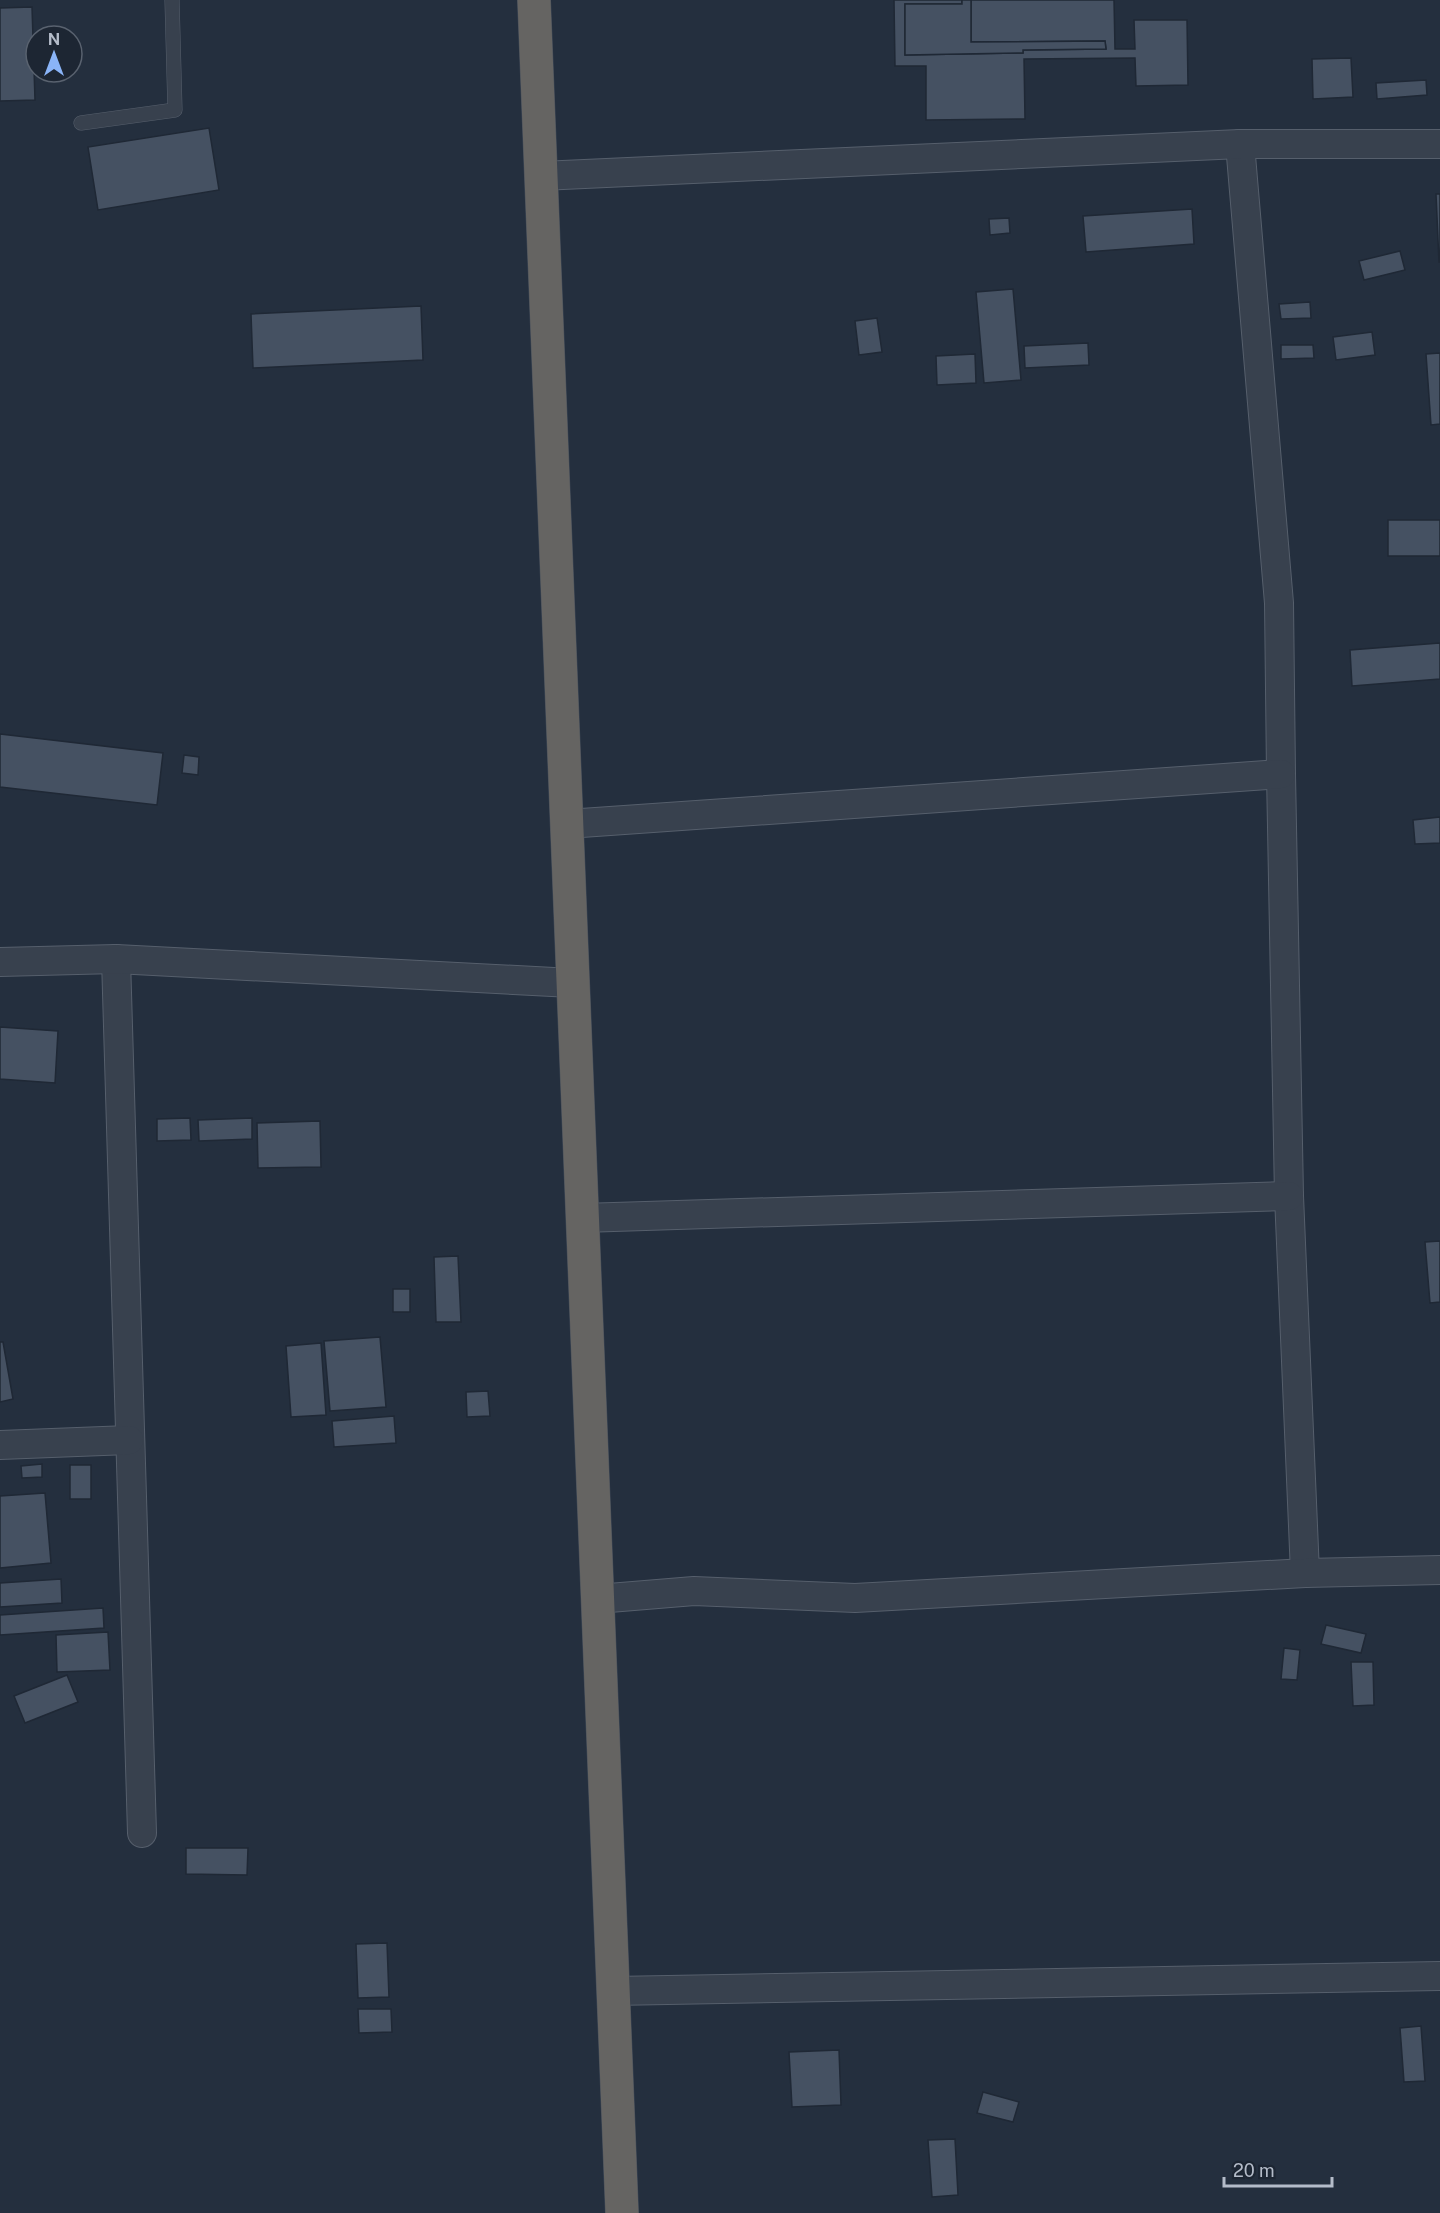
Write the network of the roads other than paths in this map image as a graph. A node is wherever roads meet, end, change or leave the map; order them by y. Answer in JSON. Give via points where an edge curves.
{"nodes":[{"id":1,"x":172,"y":0,"type":"edge"},
{"id":2,"x":534,"y":0,"type":"edge"},
{"id":3,"x":81,"y":123,"type":"dead end"},
{"id":4,"x":1240,"y":144,"type":"junction"},
{"id":5,"x":1440,"y":144,"type":"edge"},
{"id":6,"x":541,"y":176,"type":"junction"},
{"id":7,"x":1281,"y":774,"type":"junction"},
{"id":8,"x":567,"y":824,"type":"junction"},
{"id":9,"x":116,"y":959,"type":"junction"},
{"id":10,"x":0,"y":962,"type":"edge"},
{"id":11,"x":572,"y":983,"type":"junction"},
{"id":12,"x":1289,"y":1196,"type":"junction"},
{"id":13,"x":582,"y":1218,"type":"junction"},
{"id":14,"x":129,"y":1440,"type":"junction"},
{"id":15,"x":0,"y":1445,"type":"edge"},
{"id":16,"x":1440,"y":1570,"type":"edge"},
{"id":17,"x":1305,"y":1573,"type":"junction"},
{"id":18,"x":597,"y":1599,"type":"junction"},
{"id":19,"x":142,"y":1833,"type":"dead end"},
{"id":20,"x":1440,"y":1976,"type":"edge"},
{"id":21,"x":613,"y":1991,"type":"junction"},
{"id":22,"x":622,"y":2213,"type":"edge"}],
"edges":[{"from":1,"to":3,"type":"lane","via":[[175,110]]},
{"from":2,"to":6,"type":"highway"},
{"from":4,"to":5,"type":"street"},
{"from":4,"to":6,"type":"street"},
{"from":4,"to":7,"type":"street","via":[[1279,603]]},
{"from":6,"to":8,"type":"highway"},
{"from":7,"to":8,"type":"street"},
{"from":7,"to":12,"type":"street"},
{"from":8,"to":11,"type":"highway"},
{"from":9,"to":10,"type":"street"},
{"from":9,"to":11,"type":"street"},
{"from":9,"to":14,"type":"street"},
{"from":11,"to":13,"type":"highway"},
{"from":12,"to":13,"type":"street"},
{"from":12,"to":17,"type":"street"},
{"from":13,"to":18,"type":"highway"},
{"from":14,"to":15,"type":"street"},
{"from":14,"to":19,"type":"street"},
{"from":16,"to":17,"type":"street"},
{"from":17,"to":18,"type":"street","via":[[855,1598],[694,1590]]},
{"from":18,"to":21,"type":"highway"},
{"from":20,"to":21,"type":"street"},
{"from":21,"to":22,"type":"highway"}]}
